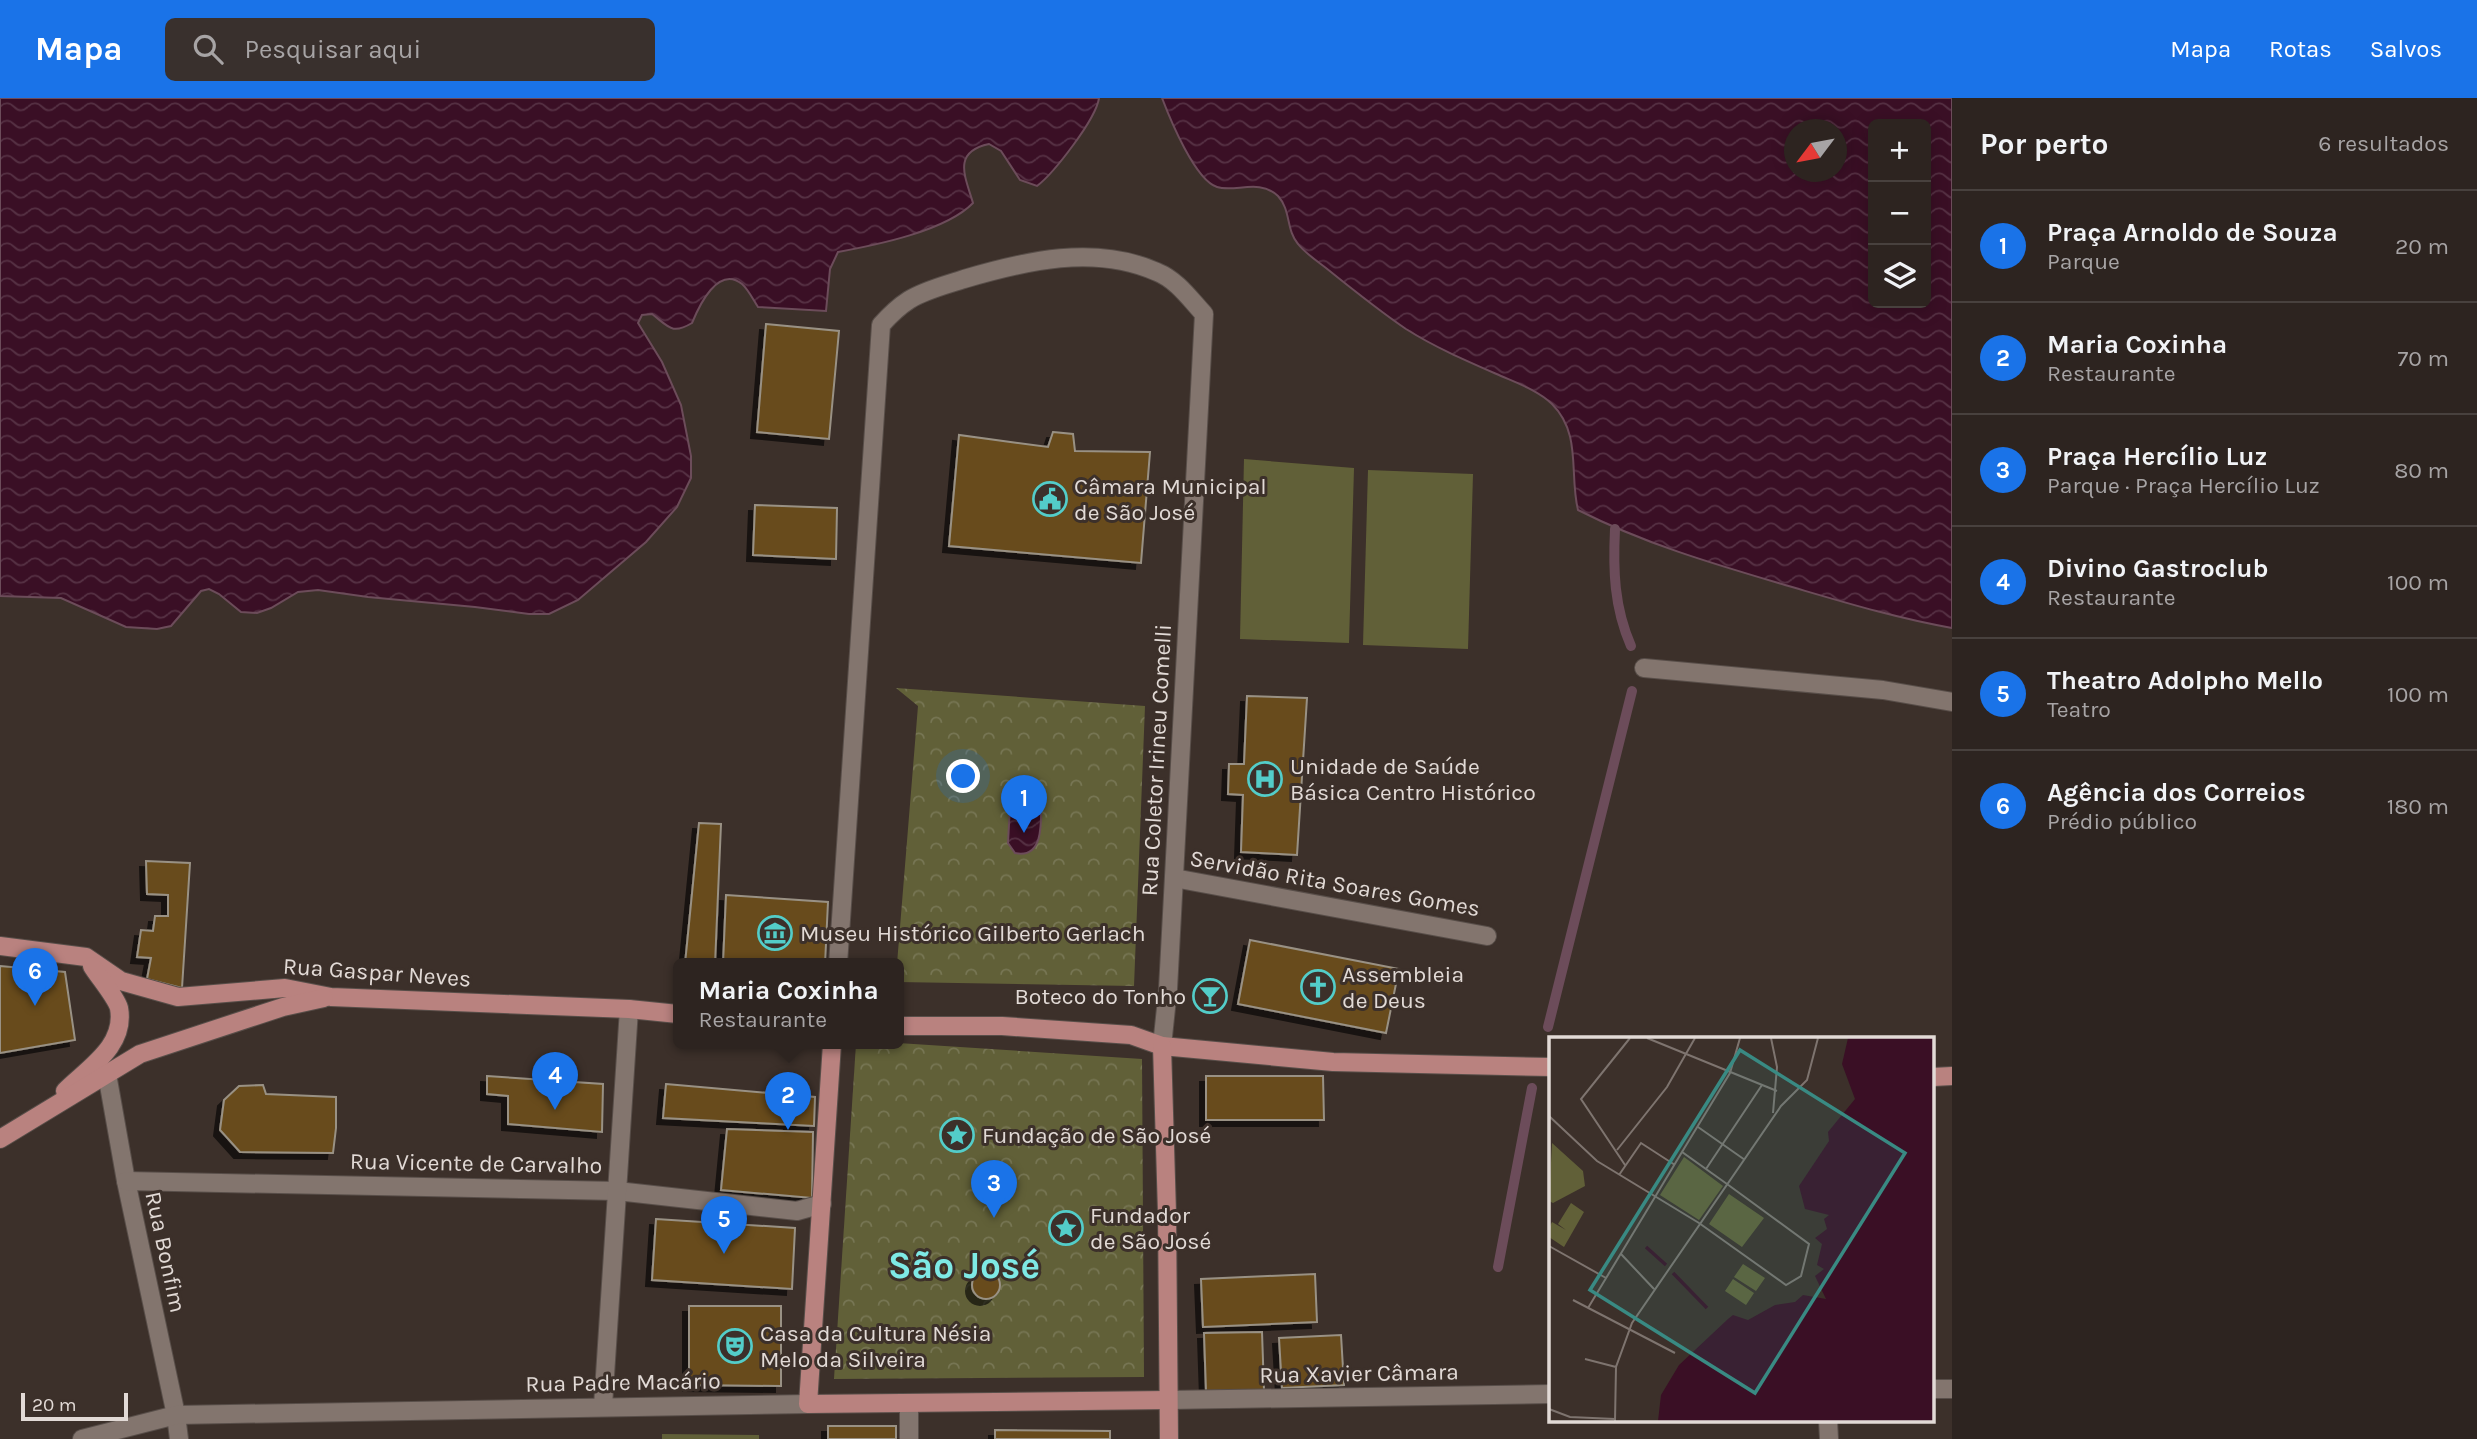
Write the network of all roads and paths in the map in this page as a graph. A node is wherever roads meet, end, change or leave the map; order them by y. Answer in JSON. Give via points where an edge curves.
{"nodes":[{"id":1,"x":1644,"y":668,"type":"dead end"},
{"id":2,"x":1952,"y":702,"type":"edge"},
{"id":3,"x":1174,"y":878,"type":"junction"},
{"id":4,"x":1487,"y":936,"type":"dead end"},
{"id":5,"x":0,"y":946,"type":"edge"},
{"id":6,"x":86,"y":957,"type":"junction"},
{"id":7,"x":838,"y":958,"type":"edge"},
{"id":8,"x":331,"y":997,"type":"junction"},
{"id":9,"x":629,"y":1009,"type":"junction"},
{"id":10,"x":673,"y":1013,"type":"edge"},
{"id":11,"x":904,"y":1026,"type":"edge"},
{"id":12,"x":1162,"y":1046,"type":"junction"},
{"id":13,"x":832,"y":1049,"type":"edge"},
{"id":14,"x":1549,"y":1066,"type":"edge"},
{"id":15,"x":107,"y":1074,"type":"junction"},
{"id":16,"x":1952,"y":1076,"type":"edge"},
{"id":17,"x":1934,"y":1077,"type":"edge"},
{"id":18,"x":44,"y":1112,"type":"junction"},
{"id":19,"x":0,"y":1139,"type":"edge"},
{"id":20,"x":126,"y":1181,"type":"junction"},
{"id":21,"x":617,"y":1191,"type":"junction"},
{"id":22,"x":822,"y":1204,"type":"junction"},
{"id":23,"x":1934,"y":1389,"type":"edge"},
{"id":24,"x":1952,"y":1389,"type":"edge"},
{"id":25,"x":1549,"y":1394,"type":"edge"},
{"id":26,"x":1168,"y":1400,"type":"junction"},
{"id":27,"x":909,"y":1403,"type":"junction"},
{"id":28,"x":808,"y":1404,"type":"junction"},
{"id":29,"x":603,"y":1406,"type":"junction"},
{"id":30,"x":176,"y":1415,"type":"junction"},
{"id":31,"x":82,"y":1439,"type":"edge"},
{"id":32,"x":179,"y":1439,"type":"edge"},
{"id":33,"x":909,"y":1439,"type":"edge"},
{"id":34,"x":1168,"y":1439,"type":"edge"}],
"edges":[{"from":1,"to":2,"type":"street","via":[[1883,690]]},
{"from":3,"to":4,"type":"street","name":"Servidão Rita Soares Gomes"},
{"from":3,"to":7,"type":"street","name":"Rua Coletor Irineu Comelli","via":[[1205,314],[1173,281],[1137,265],[1061,257],[1010,265],[909,300],[881,325]]},
{"from":3,"to":12,"type":"street","name":"Rua Coletor Irineu Comelli"},
{"from":5,"to":6,"type":"main road","name":"Rua Gaspar Neves"},
{"from":6,"to":8,"type":"main road","name":"Rua Gaspar Neves","via":[[121,981],[178,998],[285,988]]},
{"from":6,"to":18,"type":"main road","via":[[119,1006],[117,1033],[104,1057]]},
{"from":8,"to":9,"type":"main road","name":"Rua Gaspar Neves"},
{"from":8,"to":15,"type":"main road","via":[[283,1007],[140,1054]]},
{"from":9,"to":10,"type":"main road","name":"Rua Gaspar Neves"},
{"from":9,"to":21,"type":"street"},
{"from":11,"to":12,"type":"main road","via":[[1002,1026],[1132,1035]]},
{"from":12,"to":14,"type":"main road","via":[[1333,1062]]},
{"from":12,"to":26,"type":"main road","name":"Rua Coletor Irineu Comelli"},
{"from":13,"to":22,"type":"main road"},
{"from":15,"to":18,"type":"main road"},
{"from":15,"to":20,"type":"street","name":"Rua Bonfim"},
{"from":16,"to":17,"type":"main road"},
{"from":18,"to":19,"type":"main road"},
{"from":20,"to":21,"type":"street","name":"Rua Vicente de Carvalho"},
{"from":20,"to":30,"type":"street","name":"Rua Bonfim"},
{"from":21,"to":22,"type":"street","name":"Rua Vicente de Carvalho","via":[[797,1211]]},
{"from":21,"to":29,"type":"street"},
{"from":22,"to":28,"type":"main road"},
{"from":23,"to":24,"type":"street"},
{"from":25,"to":26,"type":"street","name":"Rua Xavier Câmara"},
{"from":26,"to":27,"type":"main road","name":"Rua Padre Macário"},
{"from":26,"to":34,"type":"main road","name":"Rua Coletor Irineu Comelli"},
{"from":27,"to":28,"type":"main road","name":"Rua Padre Macário"},
{"from":27,"to":33,"type":"street"},
{"from":28,"to":29,"type":"street","name":"Rua Padre Macário"},
{"from":29,"to":30,"type":"street","name":"Rua Padre Macário"},
{"from":30,"to":31,"type":"street","name":"Rua Padre Macário"},
{"from":30,"to":32,"type":"street","name":"Rua Bonfim"}]}
